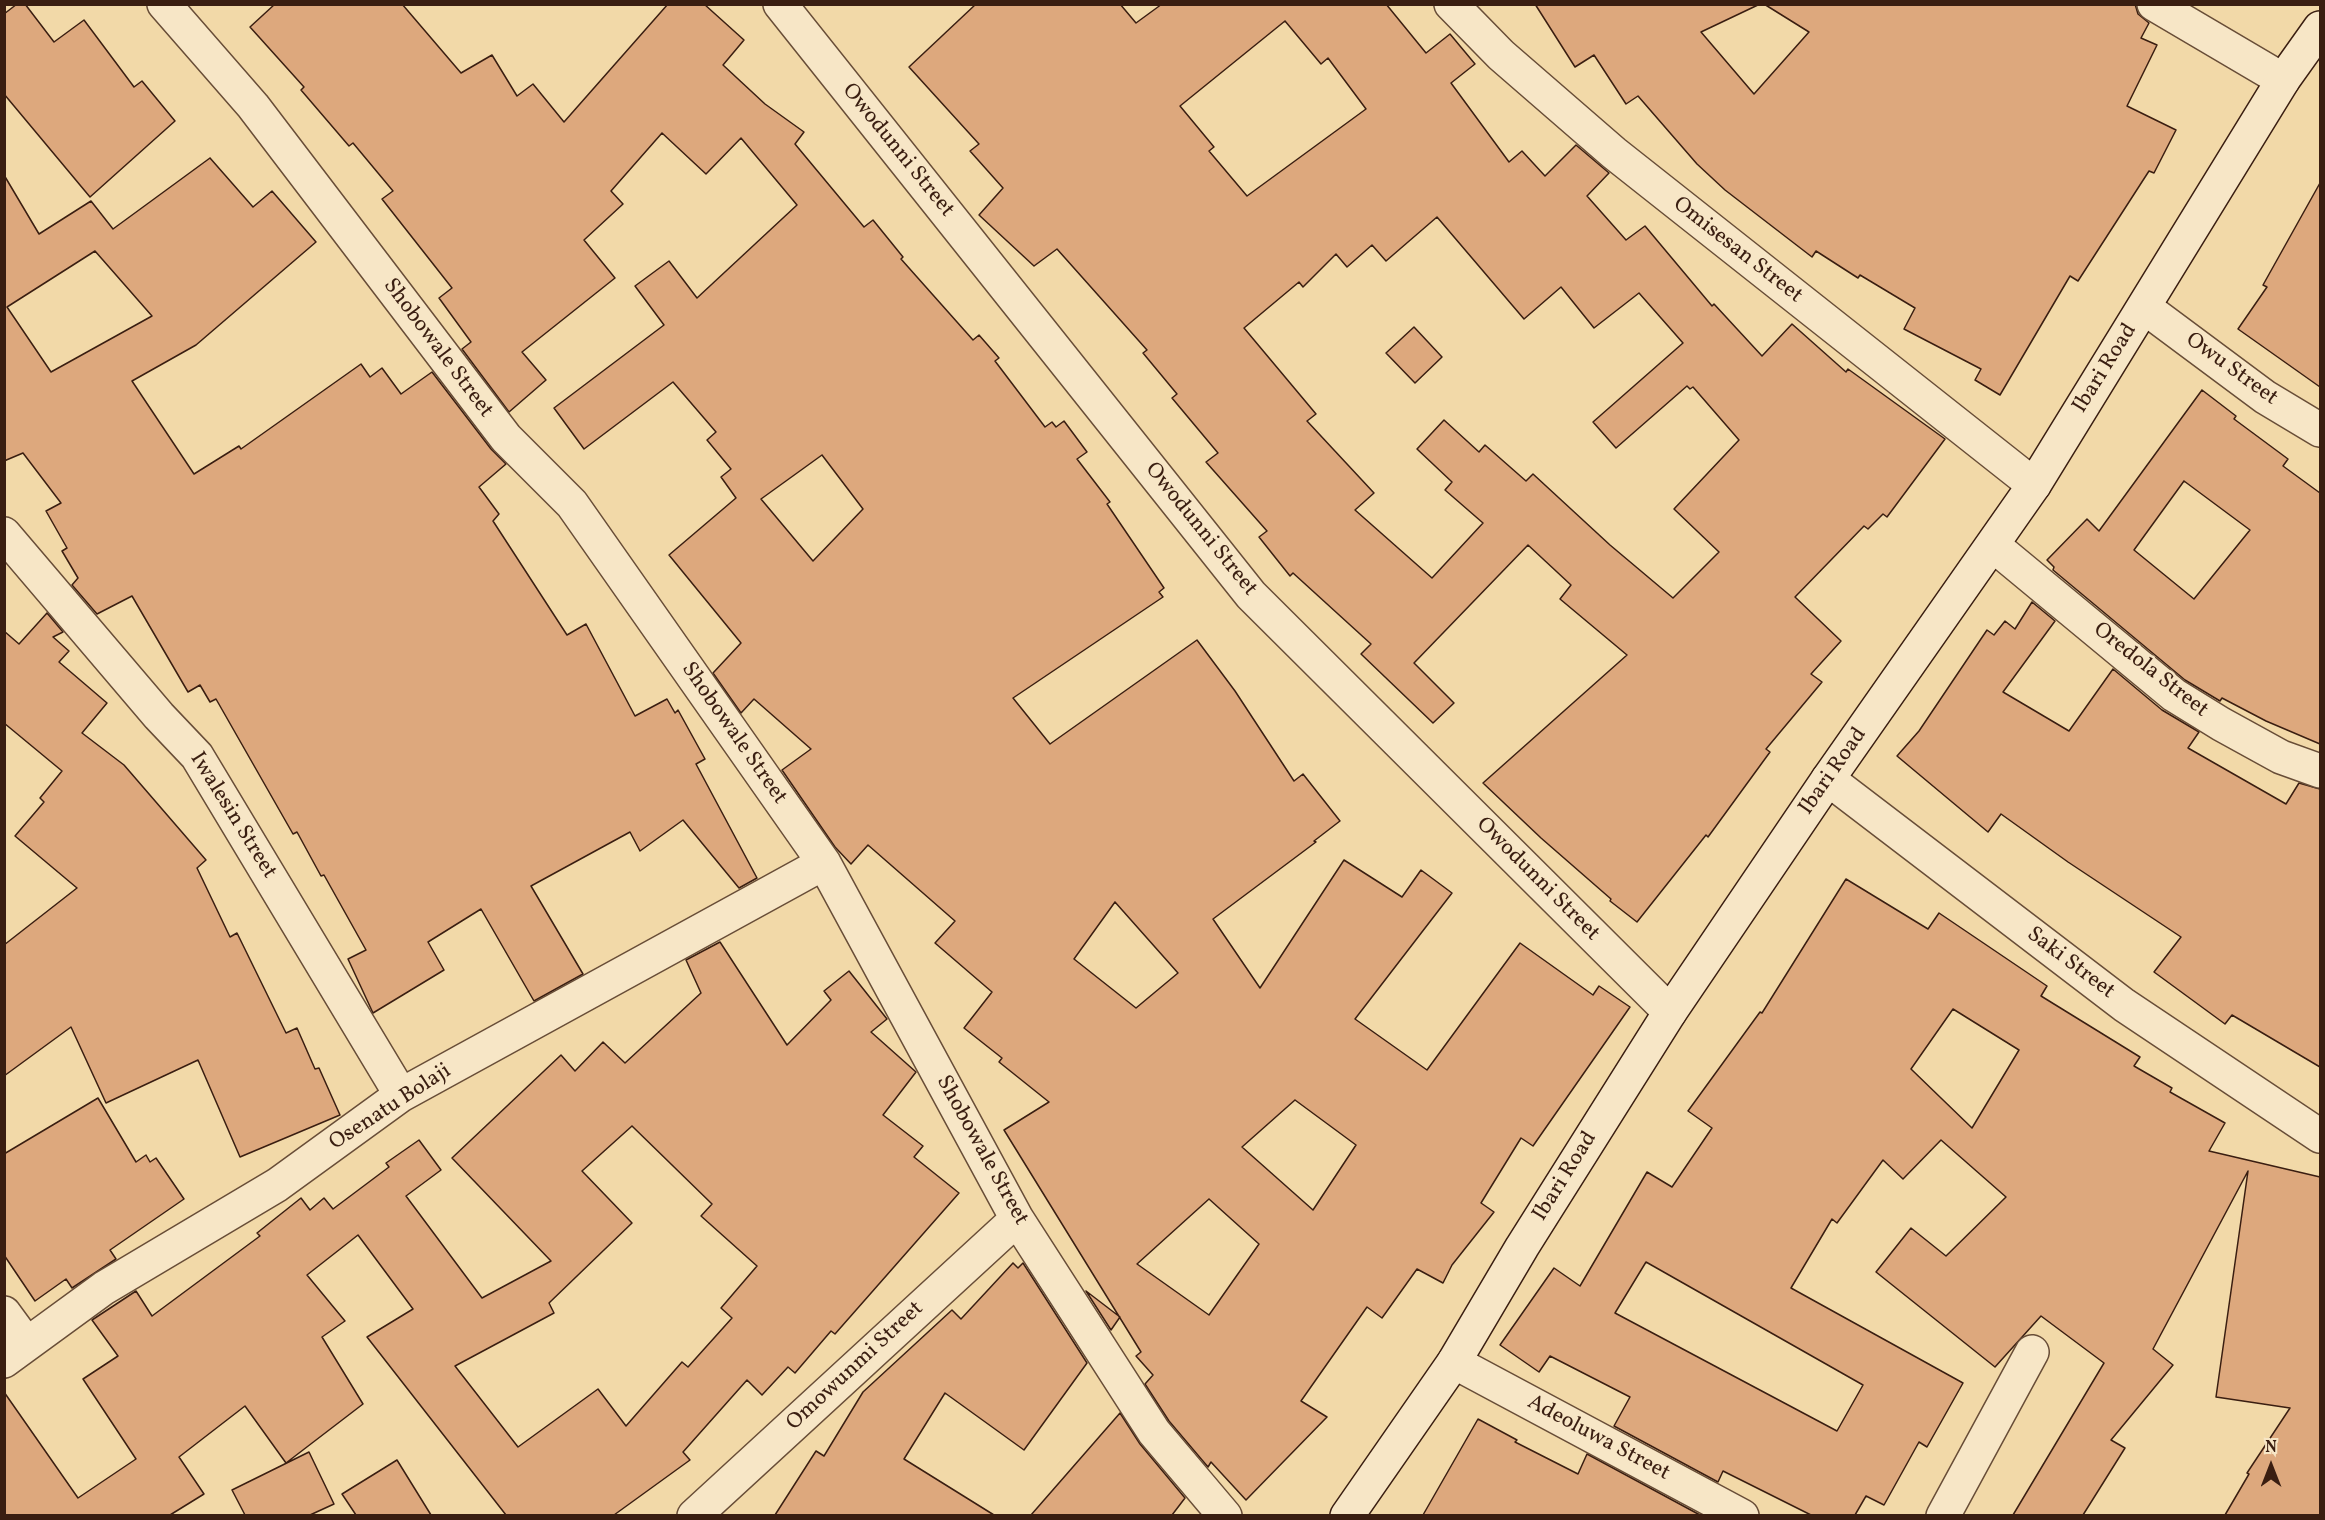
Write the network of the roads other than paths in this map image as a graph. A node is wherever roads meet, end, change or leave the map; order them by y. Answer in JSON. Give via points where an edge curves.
{"nodes":[{"id":1,"x":164,"y":4,"type":"edge"},
{"id":2,"x":780,"y":4,"type":"edge"},
{"id":3,"x":1451,"y":4,"type":"edge"},
{"id":4,"x":2154,"y":4,"type":"edge"},
{"id":5,"x":2320,"y":28,"type":"edge"},
{"id":6,"x":2283,"y":80,"type":"junction"},
{"id":7,"x":2144,"y":307,"type":"junction"},
{"id":8,"x":2320,"y":429,"type":"edge"},
{"id":9,"x":2034,"y":485,"type":"junction"},
{"id":10,"x":4,"y":534,"type":"edge"},
{"id":11,"x":1994,"y":546,"type":"junction"},
{"id":12,"x":2320,"y":771,"type":"edge"},
{"id":13,"x":1828,"y":779,"type":"junction"},
{"id":14,"x":824,"y":863,"type":"junction"},
{"id":15,"x":1670,"y":1012,"type":"junction"},
{"id":16,"x":401,"y":1095,"type":"junction"},
{"id":17,"x":2320,"y":1136,"type":"edge"},
{"id":18,"x":1017,"y":1219,"type":"junction"},
{"id":19,"x":4,"y":1313,"type":"edge"},
{"id":20,"x":15,"y":1352,"type":"edge"},
{"id":21,"x":2032,"y":1352,"type":"dead end"},
{"id":22,"x":1454,"y":1362,"type":"junction"},
{"id":23,"x":694,"y":1515,"type":"edge"},
{"id":24,"x":1225,"y":1515,"type":"edge"},
{"id":25,"x":1347,"y":1515,"type":"edge"},
{"id":26,"x":1742,"y":1515,"type":"edge"},
{"id":27,"x":1943,"y":1515,"type":"edge"}],
"edges":[{"from":1,"to":14,"type":"street","name":"Shobowale Street","via":[[253,106],[506,438],[572,504]]},
{"from":2,"to":15,"type":"street","name":"Owodunni Street","via":[[1251,595]]},
{"from":3,"to":9,"type":"street","name":"Omisesan Street","via":[[1501,55],[1614,153]]},
{"from":4,"to":6,"type":"street"},
{"from":5,"to":6,"type":"street","name":"Ibari Road"},
{"from":6,"to":7,"type":"street","name":"Ibari Road"},
{"from":7,"to":8,"type":"street","name":"Owu Street","via":[[2265,397]]},
{"from":7,"to":9,"type":"street","name":"Ibari Road"},
{"from":9,"to":11,"type":"street","name":"Ibari Road"},
{"from":10,"to":16,"type":"street","name":"Iwalesin Street","via":[[197,756]]},
{"from":11,"to":12,"type":"street","name":"Oredola Street","via":[[2174,695],[2281,757]]},
{"from":11,"to":13,"type":"street","name":"Ibari Road"},
{"from":13,"to":15,"type":"street","name":"Ibari Road"},
{"from":13,"to":17,"type":"street","name":"Saki Street","via":[[2124,1005]]},
{"from":14,"to":16,"type":"street","name":"Osenatu Bolaji"},
{"from":14,"to":18,"type":"street","name":"Shobowale Street"},
{"from":15,"to":22,"type":"street","name":"Ibari Road"},
{"from":16,"to":20,"type":"street","name":"Osenatu Bolaji","via":[[277,1185],[104,1288]]},
{"from":18,"to":23,"type":"street","name":"Omowunmi Street"},
{"from":18,"to":24,"type":"street","name":"Shobowale Street","via":[[1154,1432]]},
{"from":19,"to":20,"type":"street"},
{"from":21,"to":27,"type":"street"},
{"from":22,"to":25,"type":"street","name":"Ibari Road"},
{"from":22,"to":26,"type":"street","name":"Adeoluwa Street"}]}
